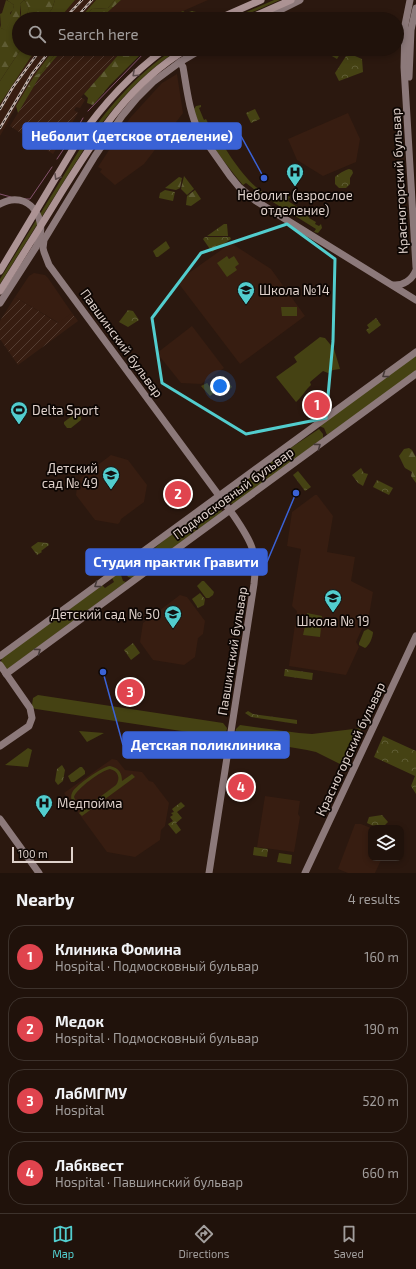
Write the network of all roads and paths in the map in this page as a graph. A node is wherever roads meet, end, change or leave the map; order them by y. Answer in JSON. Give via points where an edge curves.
{"nodes":[{"id":1,"x":261,"y":0,"type":"edge"},
{"id":2,"x":291,"y":0,"type":"edge"},
{"id":3,"x":300,"y":0,"type":"edge"},
{"id":4,"x":410,"y":0,"type":"edge"},
{"id":5,"x":416,"y":8,"type":"edge"},
{"id":6,"x":234,"y":12,"type":"edge"},
{"id":7,"x":264,"y":12,"type":"edge"},
{"id":8,"x":276,"y":12,"type":"edge"},
{"id":9,"x":157,"y":56,"type":"edge"},
{"id":10,"x":177,"y":56,"type":"edge"},
{"id":11,"x":190,"y":56,"type":"edge"},
{"id":12,"x":180,"y":62,"type":"junction"},
{"id":13,"x":416,"y":192,"type":"edge"},
{"id":14,"x":0,"y":204,"type":"edge"},
{"id":15,"x":56,"y":221,"type":"junction"},
{"id":16,"x":26,"y":250,"type":"junction"},
{"id":17,"x":416,"y":267,"type":"edge"},
{"id":18,"x":416,"y":270,"type":"edge"},
{"id":19,"x":0,"y":271,"type":"edge"},
{"id":20,"x":391,"y":284,"type":"junction"},
{"id":21,"x":0,"y":291,"type":"edge"},
{"id":22,"x":416,"y":300,"type":"edge"},
{"id":23,"x":0,"y":303,"type":"edge"},
{"id":24,"x":416,"y":352,"type":"edge"},
{"id":25,"x":416,"y":374,"type":"edge"},
{"id":26,"x":219,"y":496,"type":"junction"},
{"id":27,"x":230,"y":510,"type":"junction"},
{"id":28,"x":416,"y":636,"type":"edge"},
{"id":29,"x":0,"y":656,"type":"edge"},
{"id":30,"x":0,"y":665,"type":"edge"},
{"id":31,"x":6,"y":674,"type":"junction"},
{"id":32,"x":0,"y":746,"type":"edge"},
{"id":33,"x":0,"y":819,"type":"edge"},
{"id":34,"x":39,"y":873,"type":"edge"},
{"id":35,"x":209,"y":873,"type":"edge"},
{"id":36,"x":306,"y":873,"type":"edge"}],
"edges":[{"from":1,"to":6,"type":"main road"},
{"from":2,"to":7,"type":"main road"},
{"from":3,"to":8,"type":"street"},
{"from":4,"to":17,"type":"street","name":"Красногорский бульвар","via":[[404,43]]},
{"from":5,"to":13,"type":"street","name":"Красногорский бульвар","via":[[411,30],[409,65]]},
{"from":9,"to":19,"type":"main road","one_way":true,"via":[[127,81],[93,119]]},
{"from":10,"to":16,"type":"main road","via":[[154,73],[119,106],[91,145]]},
{"from":11,"to":12,"type":"street"},
{"from":12,"to":15,"type":"street","via":[[153,82],[122,116]]},
{"from":12,"to":20,"type":"street","via":[[190,109],[199,132],[239,187],[256,201]]},
{"from":14,"to":23,"type":"street","via":[[17,200],[28,204],[38,216],[42,231],[36,247]]},
{"from":15,"to":16,"type":"street"},
{"from":15,"to":26,"type":"street","name":"Павшинский бульвар","via":[[44,240],[44,252],[50,265]]},
{"from":16,"to":21,"type":"main road"},
{"from":18,"to":20,"type":"street","via":[[413,277],[404,284]]},
{"from":20,"to":22,"type":"street"},
{"from":24,"to":26,"type":"street","name":"Подмосковный бульвар","one_way":true},
{"from":27,"to":25,"type":"street","name":"Подмосковный бульвар","one_way":true},
{"from":26,"to":27,"type":"street","name":"Павшинский бульвар"},
{"from":26,"to":29,"type":"street","name":"Подмосковный бульвар","one_way":true},
{"from":31,"to":27,"type":"street","name":"Подмосковный бульвар","one_way":true},
{"from":27,"to":35,"type":"street","name":"Павшинский бульвар","via":[[250,541],[255,554],[256,573]]},
{"from":28,"to":36,"type":"street","name":"Красногорский бульвар"},
{"from":30,"to":31,"type":"street"},
{"from":31,"to":32,"type":"street","via":[[30,708],[32,718],[28,726]]},
{"from":33,"to":34,"type":"street"}]}
